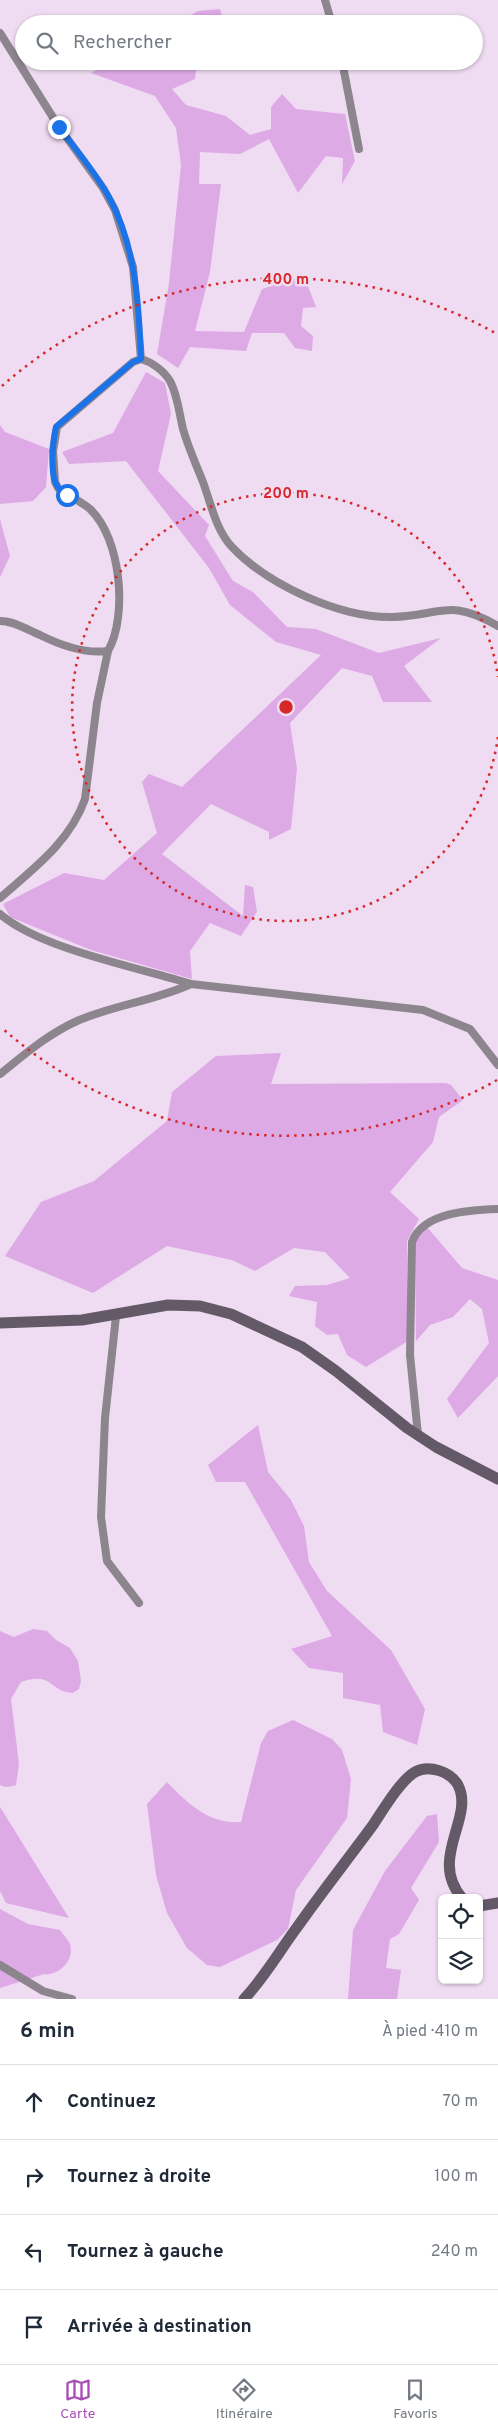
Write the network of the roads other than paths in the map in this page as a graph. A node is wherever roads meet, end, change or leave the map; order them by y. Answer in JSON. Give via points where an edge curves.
{"nodes":[{"id":1,"x":325,"y":0,"type":"edge"},
{"id":2,"x":329,"y":15,"type":"edge"},
{"id":3,"x":0,"y":33,"type":"edge"},
{"id":4,"x":15,"y":57,"type":"edge"},
{"id":5,"x":23,"y":70,"type":"edge"},
{"id":6,"x":344,"y":70,"type":"edge"},
{"id":7,"x":359,"y":150,"type":"dead end"},
{"id":8,"x":141,"y":359,"type":"junction"},
{"id":9,"x":0,"y":621,"type":"edge"},
{"id":10,"x":498,"y":626,"type":"edge"},
{"id":11,"x":108,"y":651,"type":"junction"},
{"id":12,"x":0,"y":898,"type":"edge"},
{"id":13,"x":0,"y":914,"type":"edge"},
{"id":14,"x":191,"y":984,"type":"junction"},
{"id":15,"x":498,"y":1065,"type":"edge"},
{"id":16,"x":0,"y":1074,"type":"edge"},
{"id":17,"x":498,"y":1209,"type":"edge"},
{"id":18,"x":116,"y":1316,"type":"junction"},
{"id":19,"x":0,"y":1323,"type":"edge"},
{"id":20,"x":418,"y":1435,"type":"junction"},
{"id":21,"x":498,"y":1479,"type":"edge"},
{"id":22,"x":139,"y":1603,"type":"dead end"},
{"id":23,"x":460,"y":1894,"type":"edge"},
{"id":24,"x":498,"y":1903,"type":"edge"},
{"id":25,"x":483,"y":1905,"type":"edge"},
{"id":26,"x":0,"y":1964,"type":"edge"},
{"id":27,"x":72,"y":1999,"type":"edge"},
{"id":28,"x":244,"y":1999,"type":"edge"}],
"edges":[{"from":1,"to":2,"type":"street"},
{"from":3,"to":4,"type":"street"},
{"from":5,"to":8,"type":"street","via":[[110,198],[121,224],[133,267]]},
{"from":6,"to":7,"type":"street"},
{"from":8,"to":10,"type":"street","via":[[162,371],[173,388],[186,440],[224,538],[242,557],[301,594],[366,614],[401,616],[458,609]]},
{"from":8,"to":11,"type":"street","via":[[133,362],[60,423],[54,440],[54,474],[58,488],[95,515],[116,563],[120,600]]},
{"from":9,"to":11,"type":"street","via":[[23,627],[59,644]]},
{"from":11,"to":12,"type":"street","via":[[80,814],[42,862]]},
{"from":13,"to":14,"type":"street","via":[[51,941]]},
{"from":14,"to":15,"type":"street","via":[[423,1010],[470,1029]]},
{"from":14,"to":16,"type":"street","via":[[169,994],[76,1022],[45,1039]]},
{"from":17,"to":20,"type":"street","via":[[451,1215],[429,1222],[420,1227],[412,1242],[410,1355]]},
{"from":18,"to":19,"type":"street","via":[[62,1322]]},
{"from":18,"to":20,"type":"street","via":[[155,1306],[183,1304],[230,1314],[276,1334],[318,1358]]},
{"from":18,"to":22,"type":"street","via":[[104,1418],[101,1517],[107,1561]]},
{"from":20,"to":21,"type":"street"},
{"from":23,"to":28,"type":"street","via":[[451,1879],[449,1865],[460,1814],[459,1786],[452,1776],[440,1771],[416,1771],[386,1806]]},
{"from":24,"to":25,"type":"street"},
{"from":26,"to":27,"type":"street","via":[[43,1990]]}]}
